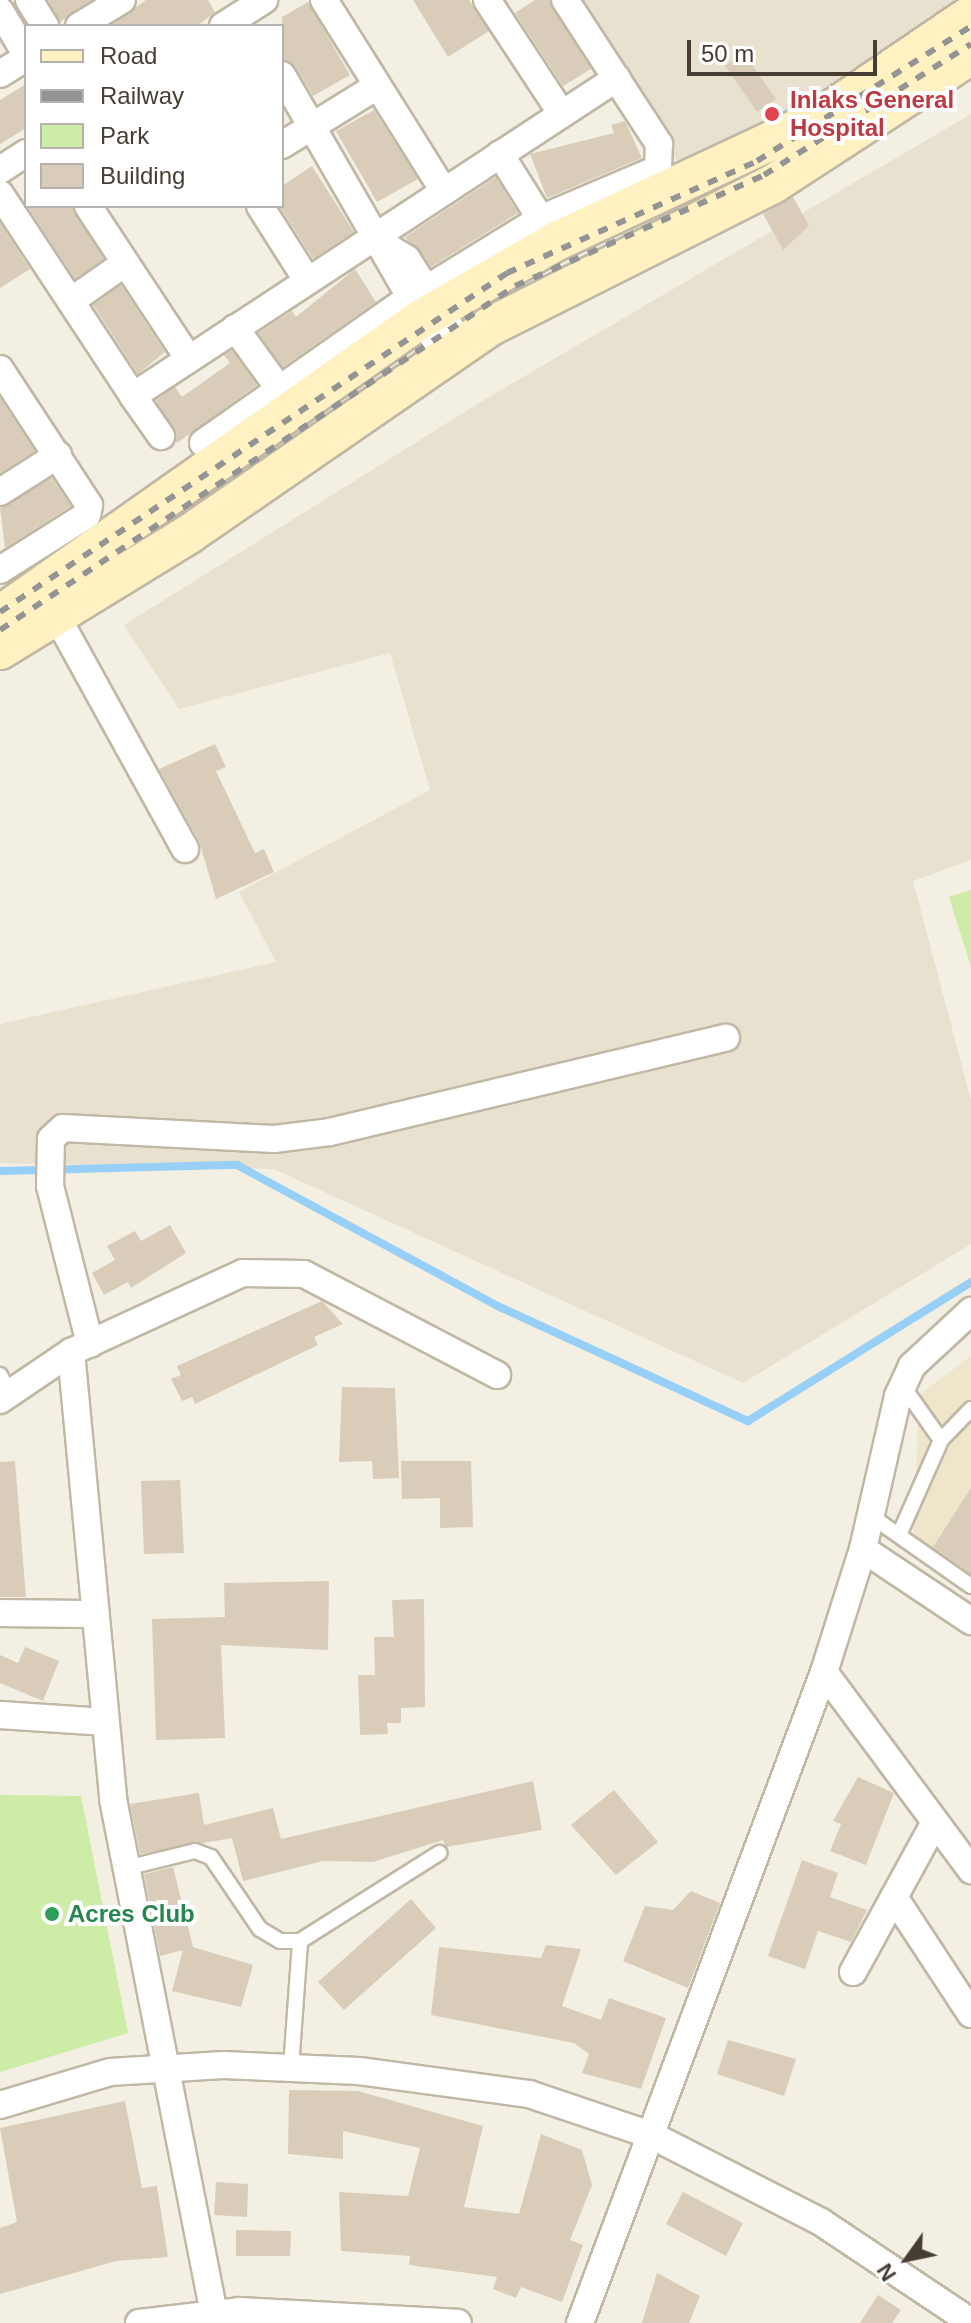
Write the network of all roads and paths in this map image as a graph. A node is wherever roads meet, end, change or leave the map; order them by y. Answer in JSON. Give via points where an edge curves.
{"nodes":[{"id":1,"x":29,"y":0,"type":"edge"},
{"id":2,"x":324,"y":0,"type":"edge"},
{"id":3,"x":487,"y":0,"type":"edge"},
{"id":4,"x":565,"y":0,"type":"edge"},
{"id":5,"x":111,"y":3,"type":"edge"},
{"id":6,"x":0,"y":11,"type":"edge"},
{"id":7,"x":971,"y":15,"type":"edge"},
{"id":8,"x":44,"y":24,"type":"edge"},
{"id":9,"x":82,"y":24,"type":"edge"},
{"id":10,"x":24,"y":53,"type":"edge"},
{"id":11,"x":971,"y":55,"type":"edge"},
{"id":12,"x":24,"y":57,"type":"edge"},
{"id":13,"x":0,"y":74,"type":"edge"},
{"id":14,"x":284,"y":78,"type":"edge"},
{"id":15,"x":617,"y":78,"type":"junction"},
{"id":16,"x":377,"y":86,"type":"junction"},
{"id":17,"x":562,"y":114,"type":"junction"},
{"id":18,"x":313,"y":126,"type":"junction"},
{"id":19,"x":284,"y":144,"type":"edge"},
{"id":20,"x":24,"y":154,"type":"edge"},
{"id":21,"x":500,"y":154,"type":"junction"},
{"id":22,"x":770,"y":164,"type":"junction"},
{"id":23,"x":0,"y":170,"type":"edge"},
{"id":24,"x":444,"y":191,"type":"junction"},
{"id":25,"x":0,"y":194,"type":"edge"},
{"id":26,"x":89,"y":208,"type":"edge"},
{"id":27,"x":261,"y":208,"type":"edge"},
{"id":28,"x":548,"y":231,"type":"junction"},
{"id":29,"x":381,"y":239,"type":"junction"},
{"id":30,"x":125,"y":263,"type":"junction"},
{"id":31,"x":307,"y":280,"type":"junction"},
{"id":32,"x":71,"y":301,"type":"junction"},
{"id":33,"x":424,"y":304,"type":"junction"},
{"id":34,"x":235,"y":328,"type":"junction"},
{"id":35,"x":453,"y":352,"type":"junction"},
{"id":36,"x":189,"y":359,"type":"junction"},
{"id":37,"x":0,"y":369,"type":"edge"},
{"id":38,"x":133,"y":396,"type":"junction"},
{"id":39,"x":286,"y":399,"type":"junction"},
{"id":40,"x":161,"y":436,"type":"dead end"},
{"id":41,"x":58,"y":455,"type":"junction"},
{"id":42,"x":202,"y":458,"type":"junction"},
{"id":43,"x":0,"y":492,"type":"edge"},
{"id":44,"x":225,"y":509,"type":"junction"},
{"id":45,"x":129,"y":526,"type":"junction"},
{"id":46,"x":151,"y":558,"type":"junction"},
{"id":47,"x":0,"y":570,"type":"edge"},
{"id":48,"x":4,"y":605,"type":"edge"},
{"id":49,"x":57,"y":617,"type":"junction"},
{"id":50,"x":0,"y":650,"type":"edge"},
{"id":51,"x":185,"y":849,"type":"dead end"},
{"id":52,"x":726,"y":1038,"type":"dead end"},
{"id":53,"x":971,"y":1311,"type":"edge"},
{"id":54,"x":81,"y":1348,"type":"junction"},
{"id":55,"x":497,"y":1375,"type":"dead end"},
{"id":56,"x":902,"y":1385,"type":"junction"},
{"id":57,"x":3,"y":1390,"type":"edge"},
{"id":58,"x":971,"y":1409,"type":"edge"},
{"id":59,"x":941,"y":1440,"type":"junction"},
{"id":60,"x":871,"y":1516,"type":"junction"},
{"id":61,"x":899,"y":1535,"type":"junction"},
{"id":62,"x":863,"y":1549,"type":"junction"},
{"id":63,"x":971,"y":1586,"type":"edge"},
{"id":64,"x":0,"y":1613,"type":"edge"},
{"id":65,"x":95,"y":1614,"type":"junction"},
{"id":66,"x":971,"y":1621,"type":"edge"},
{"id":67,"x":824,"y":1672,"type":"junction"},
{"id":68,"x":0,"y":1715,"type":"edge"},
{"id":69,"x":105,"y":1722,"type":"junction"},
{"id":70,"x":934,"y":1824,"type":"junction"},
{"id":71,"x":439,"y":1853,"type":"dead end"},
{"id":72,"x":126,"y":1868,"type":"junction"},
{"id":73,"x":971,"y":1870,"type":"edge"},
{"id":74,"x":894,"y":1897,"type":"junction"},
{"id":75,"x":300,"y":1941,"type":"junction"},
{"id":76,"x":853,"y":1972,"type":"dead end"},
{"id":77,"x":971,"y":2014,"type":"edge"},
{"id":78,"x":291,"y":2068,"type":"junction"},
{"id":79,"x":164,"y":2069,"type":"junction"},
{"id":80,"x":0,"y":2105,"type":"edge"},
{"id":81,"x":651,"y":2135,"type":"junction"},
{"id":82,"x":214,"y":2314,"type":"junction"},
{"id":83,"x":971,"y":2322,"type":"edge"},
{"id":84,"x":139,"y":2323,"type":"edge"},
{"id":85,"x":458,"y":2323,"type":"edge"},
{"id":86,"x":580,"y":2323,"type":"edge"}],
"edges":[{"from":1,"to":8,"type":"street"},
{"from":2,"to":16,"type":"street"},
{"from":3,"to":17,"type":"street"},
{"from":4,"to":15,"type":"street"},
{"from":5,"to":9,"type":"street"},
{"from":6,"to":10,"type":"street"},
{"from":7,"to":22,"type":"main road"},
{"from":11,"to":22,"type":"main road"},
{"from":12,"to":13,"type":"street"},
{"from":14,"to":18,"type":"street"},
{"from":15,"to":17,"type":"street"},
{"from":15,"to":28,"type":"street","via":[[659,144],[658,169]]},
{"from":16,"to":18,"type":"street"},
{"from":16,"to":24,"type":"street"},
{"from":17,"to":21,"type":"street"},
{"from":18,"to":19,"type":"street"},
{"from":18,"to":29,"type":"street"},
{"from":20,"to":23,"type":"street"},
{"from":21,"to":24,"type":"street"},
{"from":21,"to":28,"type":"street"},
{"from":22,"to":28,"type":"main road"},
{"from":22,"to":35,"type":"main road"},
{"from":24,"to":29,"type":"street"},
{"from":25,"to":32,"type":"street"},
{"from":26,"to":30,"type":"street"},
{"from":27,"to":31,"type":"street"},
{"from":28,"to":33,"type":"main road"},
{"from":29,"to":31,"type":"street"},
{"from":29,"to":33,"type":"street","via":[[407,259]]},
{"from":30,"to":32,"type":"street"},
{"from":30,"to":36,"type":"street"},
{"from":31,"to":34,"type":"street"},
{"from":32,"to":38,"type":"street"},
{"from":33,"to":35,"type":"street"},
{"from":33,"to":39,"type":"main road"},
{"from":34,"to":36,"type":"street"},
{"from":34,"to":39,"type":"street"},
{"from":35,"to":44,"type":"main road"},
{"from":36,"to":38,"type":"street"},
{"from":37,"to":41,"type":"street"},
{"from":38,"to":40,"type":"street"},
{"from":39,"to":42,"type":"main road"},
{"from":41,"to":43,"type":"street"},
{"from":41,"to":47,"type":"street","via":[[86,495],[87,515]]},
{"from":42,"to":44,"type":"main road"},
{"from":42,"to":45,"type":"main road"},
{"from":44,"to":46,"type":"main road"},
{"from":45,"to":46,"type":"main road"},
{"from":45,"to":48,"type":"main road"},
{"from":46,"to":49,"type":"main road"},
{"from":49,"to":50,"type":"main road"},
{"from":49,"to":51,"type":"street"},
{"from":52,"to":54,"type":"street","via":[[330,1132],[274,1139],[72,1126],[51,1139],[50,1186]]},
{"from":53,"to":56,"type":"street"},
{"from":54,"to":55,"type":"street","via":[[243,1273],[304,1274]]},
{"from":54,"to":57,"type":"street"},
{"from":54,"to":65,"type":"street"},
{"from":56,"to":59,"type":"lane"},
{"from":56,"to":60,"type":"street"},
{"from":58,"to":59,"type":"lane"},
{"from":59,"to":61,"type":"lane"},
{"from":60,"to":61,"type":"lane"},
{"from":60,"to":62,"type":"street"},
{"from":61,"to":63,"type":"lane"},
{"from":62,"to":66,"type":"street"},
{"from":62,"to":67,"type":"street"},
{"from":64,"to":65,"type":"street"},
{"from":65,"to":69,"type":"street"},
{"from":67,"to":70,"type":"street"},
{"from":67,"to":81,"type":"street"},
{"from":68,"to":69,"type":"street"},
{"from":69,"to":72,"type":"street"},
{"from":70,"to":73,"type":"street"},
{"from":70,"to":74,"type":"street"},
{"from":71,"to":75,"type":"lane"},
{"from":72,"to":75,"type":"lane","via":[[203,1854],[260,1929],[280,1941]]},
{"from":72,"to":79,"type":"street"},
{"from":74,"to":76,"type":"street"},
{"from":74,"to":77,"type":"street"},
{"from":75,"to":78,"type":"lane"},
{"from":78,"to":79,"type":"street"},
{"from":78,"to":81,"type":"street","via":[[529,2094]]},
{"from":79,"to":80,"type":"street","via":[[110,2072]]},
{"from":79,"to":82,"type":"street"},
{"from":81,"to":83,"type":"street","via":[[821,2222]]},
{"from":81,"to":86,"type":"street"},
{"from":82,"to":84,"type":"street"},
{"from":82,"to":85,"type":"street"}]}
